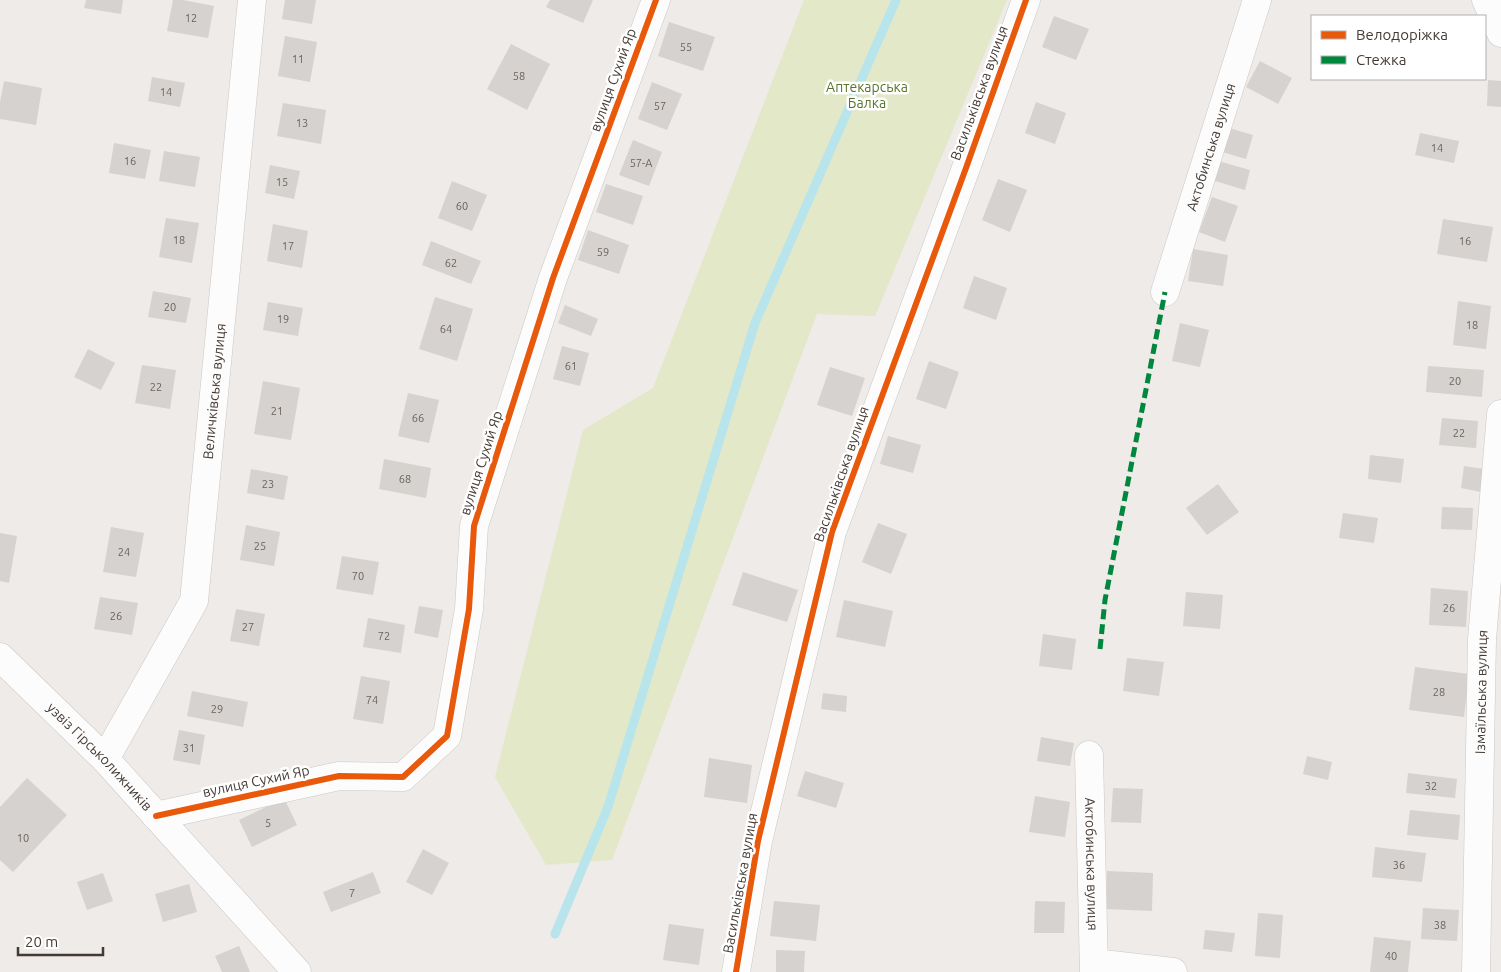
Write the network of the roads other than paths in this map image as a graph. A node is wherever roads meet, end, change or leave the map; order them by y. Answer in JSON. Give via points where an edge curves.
{"nodes":[{"id":1,"x":252,"y":0,"type":"edge"},
{"id":2,"x":656,"y":0,"type":"edge"},
{"id":3,"x":1026,"y":0,"type":"edge"},
{"id":4,"x":1257,"y":0,"type":"edge"},
{"id":5,"x":1486,"y":0,"type":"edge"},
{"id":6,"x":1501,"y":33,"type":"edge"},
{"id":7,"x":1165,"y":292,"type":"dead end"},
{"id":8,"x":1501,"y":414,"type":"edge"},
{"id":9,"x":0,"y":657,"type":"edge"},
{"id":10,"x":1089,"y":755,"type":"dead end"},
{"id":11,"x":105,"y":759,"type":"junction"},
{"id":12,"x":156,"y":816,"type":"junction"},
{"id":13,"x":1094,"y":968,"type":"edge"},
{"id":14,"x":297,"y":972,"type":"edge"},
{"id":15,"x":736,"y":972,"type":"edge"},
{"id":16,"x":1173,"y":972,"type":"edge"},
{"id":17,"x":1476,"y":972,"type":"edge"}],
"edges":[{"from":1,"to":11,"type":"street","name":"Величківська вулиця","via":[[194,601]]},
{"from":2,"to":12,"type":"street","name":"вулиця Сухий Яр","via":[[553,278],[474,526],[468,609],[447,736],[403,777],[339,776]]},
{"from":3,"to":15,"type":"street","name":"Васильківська вулиця","via":[[832,532],[758,841]]},
{"from":4,"to":7,"type":"street","name":"Актобинська вулиця"},
{"from":5,"to":6,"type":"street"},
{"from":8,"to":17,"type":"street","name":"Ізмаїльська вулиця","via":[[1482,639]]},
{"from":9,"to":11,"type":"street","name":"узвіз Гірськолижників"},
{"from":10,"to":13,"type":"street","name":"Актобинська вулиця"},
{"from":11,"to":12,"type":"street","name":"узвіз Гірськолижників"},
{"from":12,"to":14,"type":"street","name":"узвіз Гірськолижників"},
{"from":13,"to":16,"type":"street"}]}
